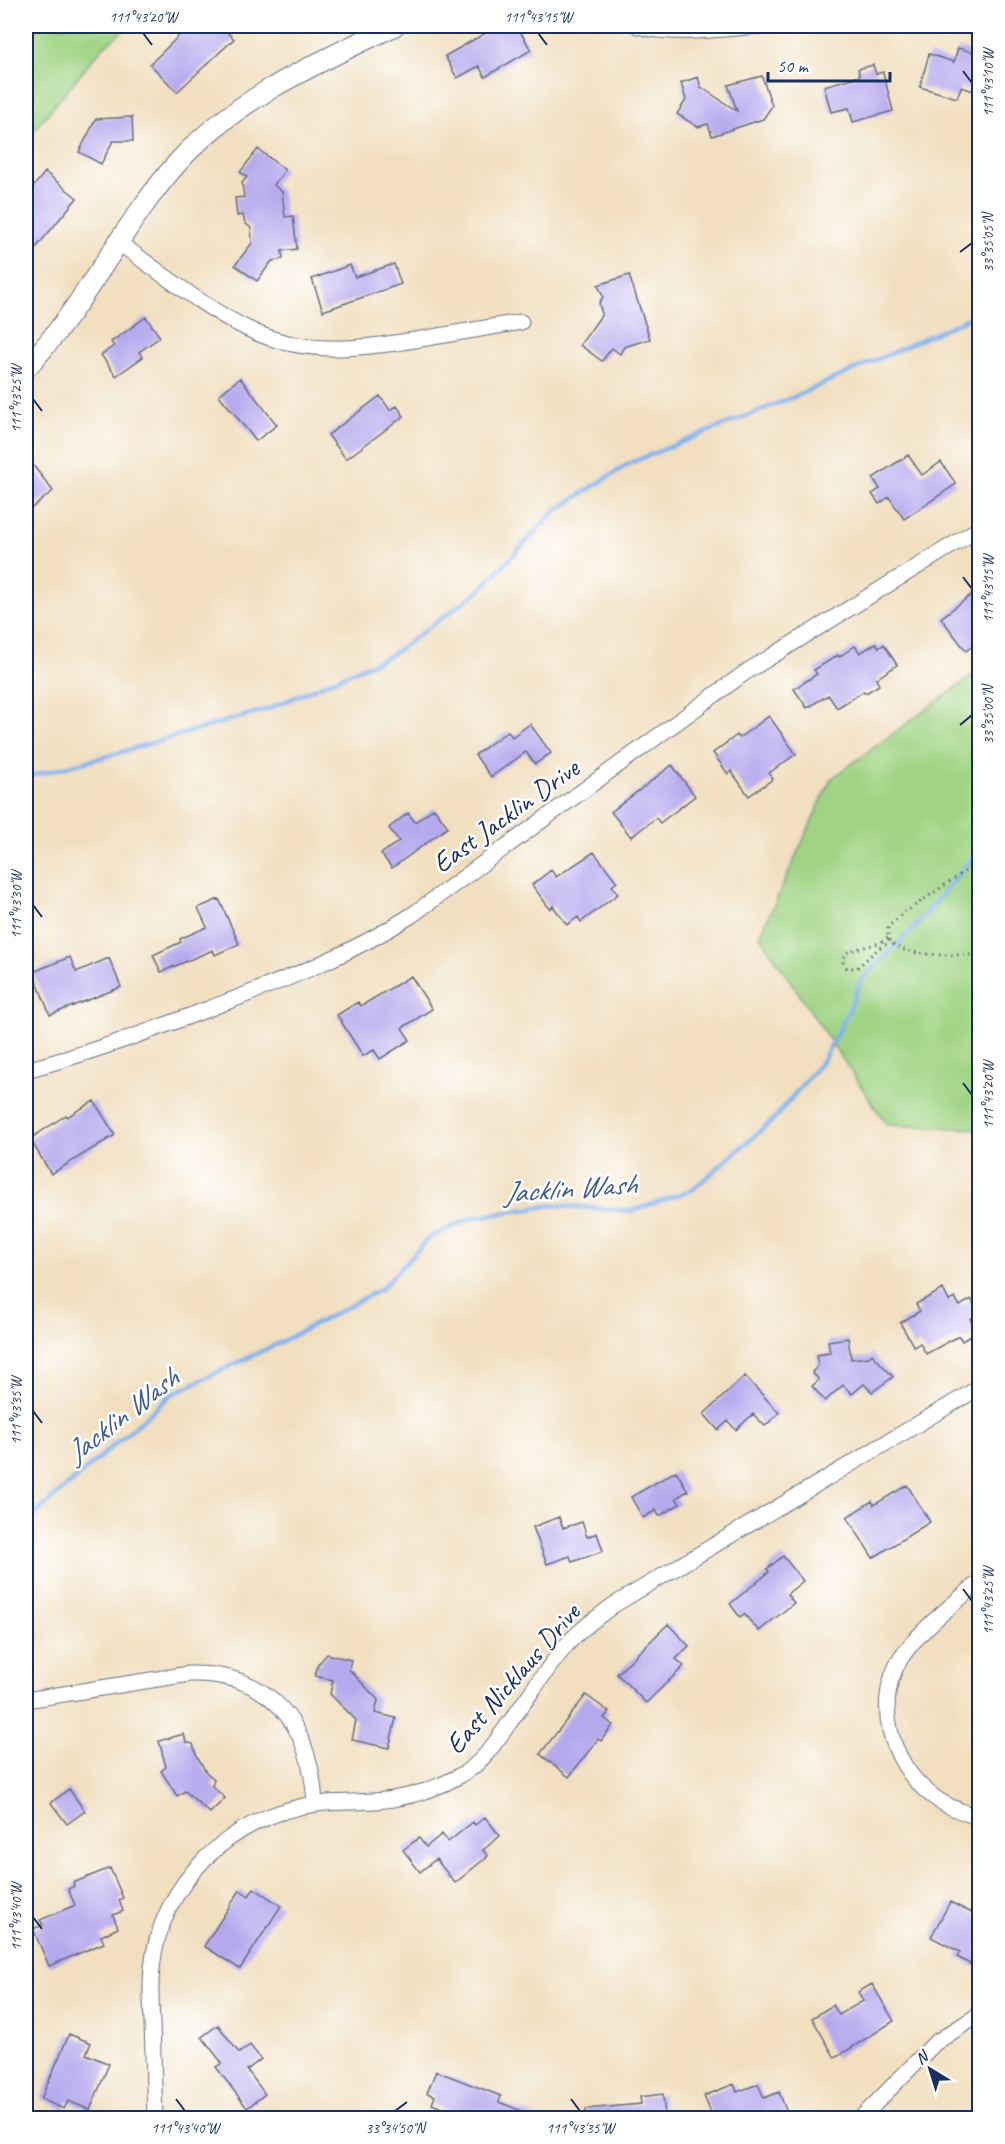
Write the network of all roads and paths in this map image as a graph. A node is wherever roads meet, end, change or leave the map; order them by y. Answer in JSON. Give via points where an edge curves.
{"nodes":[{"id":1,"x":394,"y":26,"type":"edge"},
{"id":2,"x":638,"y":26,"type":"edge"},
{"id":3,"x":763,"y":26,"type":"edge"},
{"id":4,"x":119,"y":243,"type":"junction"},
{"id":5,"x":521,"y":322,"type":"dead end"},
{"id":6,"x":26,"y":368,"type":"edge"},
{"id":7,"x":980,"y":528,"type":"edge"},
{"id":8,"x":980,"y":861,"type":"edge"},
{"id":9,"x":890,"y":940,"type":"junction"},
{"id":10,"x":980,"y":955,"type":"edge"},
{"id":11,"x":26,"y":1070,"type":"edge"},
{"id":12,"x":980,"y":1387,"type":"edge"},
{"id":13,"x":980,"y":1581,"type":"edge"},
{"id":14,"x":26,"y":1700,"type":"edge"},
{"id":15,"x":315,"y":1804,"type":"junction"},
{"id":16,"x":980,"y":1818,"type":"edge"},
{"id":17,"x":980,"y":2014,"type":"edge"},
{"id":18,"x":155,"y":2118,"type":"edge"},
{"id":19,"x":861,"y":2118,"type":"edge"}],
"edges":[{"from":1,"to":4,"type":"street","via":[[262,92],[221,122],[160,184]]},
{"from":2,"to":3,"type":"street","via":[[699,30]]},
{"from":4,"to":5,"type":"street","via":[[247,329],[295,344],[366,348]]},
{"from":4,"to":6,"type":"street","via":[[64,322]]},
{"from":7,"to":11,"type":"street","name":"East Jacklin Drive","via":[[714,694],[376,939],[324,964],[122,1041]]},
{"from":8,"to":9,"type":"path","via":[[901,915],[888,927]]},
{"from":9,"to":9,"type":"path","via":[[854,949],[846,953],[843,962],[847,968],[857,968]]},
{"from":9,"to":10,"type":"path","via":[[902,949],[924,954]]},
{"from":12,"to":15,"type":"street","name":"East Nicklaus Drive","via":[[612,1606],[571,1640],[492,1748],[463,1774],[426,1791],[392,1799]]},
{"from":13,"to":16,"type":"street","via":[[913,1642],[900,1660],[891,1678],[888,1725],[896,1752],[929,1794]]},
{"from":14,"to":15,"type":"street","via":[[189,1674],[210,1673],[236,1679],[274,1701],[299,1733],[308,1757]]},
{"from":15,"to":18,"type":"street","name":"East Nicklaus Drive","via":[[288,1810],[236,1832],[212,1851],[174,1898],[152,1967]]},
{"from":17,"to":19,"type":"street","via":[[935,2043]]}]}
